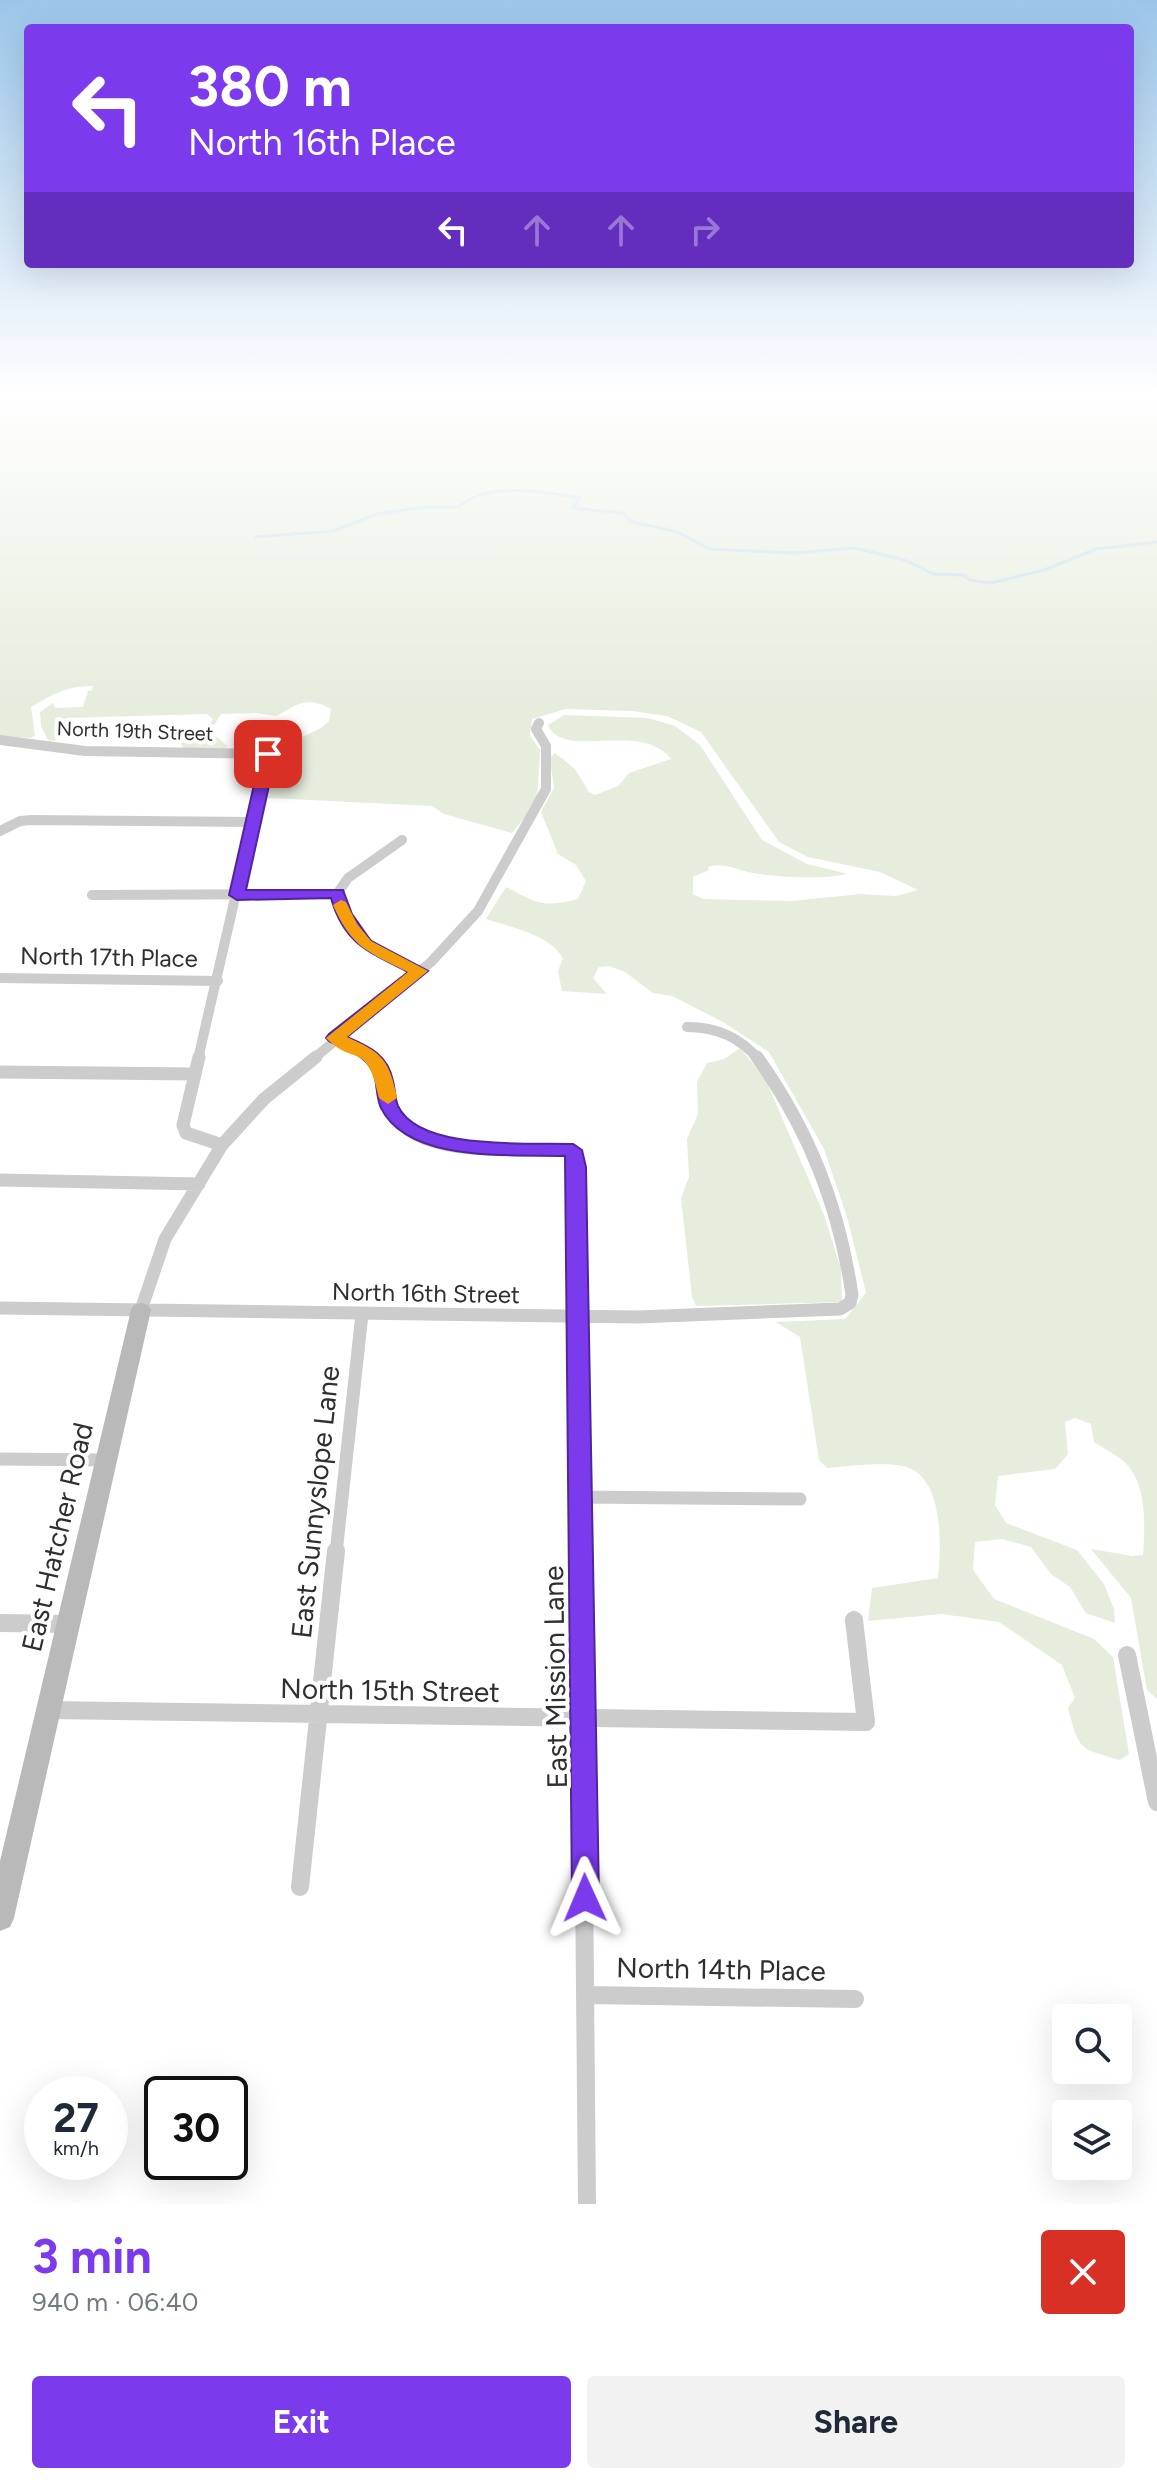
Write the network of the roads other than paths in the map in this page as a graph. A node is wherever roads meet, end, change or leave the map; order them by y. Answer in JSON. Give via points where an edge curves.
{"nodes":[{"id":1,"x":539,"y":723,"type":"dead end"},
{"id":2,"x":0,"y":740,"type":"edge"},
{"id":3,"x":253,"y":822,"type":"junction"},
{"id":4,"x":0,"y":831,"type":"edge"},
{"id":5,"x":402,"y":840,"type":"dead end"},
{"id":6,"x":337,"y":894,"type":"junction"},
{"id":7,"x":92,"y":895,"type":"dead end"},
{"id":8,"x":237,"y":895,"type":"junction"},
{"id":9,"x":420,"y":971,"type":"junction"},
{"id":10,"x":0,"y":978,"type":"edge"},
{"id":11,"x":218,"y":981,"type":"junction"},
{"id":12,"x":687,"y":1027,"type":"dead end"},
{"id":13,"x":335,"y":1038,"type":"junction"},
{"id":14,"x":0,"y":1072,"type":"edge"},
{"id":15,"x":194,"y":1074,"type":"junction"},
{"id":16,"x":222,"y":1145,"type":"junction"},
{"id":17,"x":0,"y":1180,"type":"edge"},
{"id":18,"x":199,"y":1184,"type":"junction"},
{"id":19,"x":0,"y":1308,"type":"edge"},
{"id":20,"x":141,"y":1310,"type":"junction"},
{"id":21,"x":362,"y":1314,"type":"junction"},
{"id":22,"x":578,"y":1317,"type":"junction"},
{"id":23,"x":0,"y":1459,"type":"edge"},
{"id":24,"x":106,"y":1460,"type":"junction"},
{"id":25,"x":581,"y":1497,"type":"junction"},
{"id":26,"x":800,"y":1499,"type":"dead end"},
{"id":27,"x":854,"y":1620,"type":"dead end"},
{"id":28,"x":0,"y":1623,"type":"edge"},
{"id":29,"x":69,"y":1624,"type":"junction"},
{"id":30,"x":1127,"y":1655,"type":"dead end"},
{"id":31,"x":48,"y":1710,"type":"junction"},
{"id":32,"x":318,"y":1715,"type":"junction"},
{"id":33,"x":583,"y":1719,"type":"junction"},
{"id":34,"x":1157,"y":1802,"type":"edge"},
{"id":35,"x":300,"y":1887,"type":"dead end"},
{"id":36,"x":0,"y":1918,"type":"edge"},
{"id":37,"x":586,"y":1995,"type":"junction"},
{"id":38,"x":855,"y":1999,"type":"dead end"},
{"id":39,"x":587,"y":2204,"type":"edge"}],
"edges":[{"from":1,"to":9,"type":"street","via":[[536,729],[546,746],[546,789],[478,911]]},
{"from":2,"to":3,"type":"street","name":"North 19th Street","via":[[85,751],[268,754]]},
{"from":3,"to":4,"type":"street","via":[[20,821]]},
{"from":3,"to":8,"type":"street"},
{"from":5,"to":6,"type":"street","via":[[349,876]]},
{"from":6,"to":8,"type":"street"},
{"from":6,"to":9,"type":"street","via":[[344,915],[365,944]]},
{"from":7,"to":8,"type":"street"},
{"from":8,"to":11,"type":"street"},
{"from":9,"to":13,"type":"street"},
{"from":10,"to":11,"type":"street","name":"North 17th Place"},
{"from":11,"to":15,"type":"street"},
{"from":12,"to":22,"type":"street","name":"North 16th Street","via":[[707,1026],[730,1035],[767,1068],[831,1193],[850,1303],[840,1309]]},
{"from":13,"to":16,"type":"street","via":[[264,1099]]},
{"from":13,"to":22,"type":"street","name":"East Mission Lane","via":[[368,1053],[381,1068],[390,1107],[403,1125],[423,1136],[460,1146],[573,1150]]},
{"from":14,"to":15,"type":"street"},
{"from":15,"to":16,"type":"street","via":[[183,1125],[186,1133]]},
{"from":16,"to":18,"type":"street"},
{"from":17,"to":18,"type":"street"},
{"from":18,"to":20,"type":"street","via":[[165,1239]]},
{"from":19,"to":20,"type":"street","name":"North 16th Street"},
{"from":20,"to":21,"type":"street","name":"North 16th Street"},
{"from":20,"to":24,"type":"street","name":"East Hatcher Road"},
{"from":21,"to":22,"type":"street","name":"North 16th Street"},
{"from":21,"to":32,"type":"street","name":"East Sunnyslope Lane"},
{"from":22,"to":25,"type":"street","name":"East Mission Lane"},
{"from":23,"to":24,"type":"street"},
{"from":24,"to":29,"type":"street","name":"East Hatcher Road"},
{"from":25,"to":26,"type":"street"},
{"from":25,"to":33,"type":"street","name":"East Mission Lane"},
{"from":27,"to":33,"type":"street","name":"North 15th Street","via":[[866,1722]]},
{"from":28,"to":29,"type":"street"},
{"from":29,"to":31,"type":"street","name":"East Hatcher Road"},
{"from":30,"to":34,"type":"street"},
{"from":31,"to":32,"type":"street","name":"North 15th Street"},
{"from":31,"to":36,"type":"street","name":"East Hatcher Road"},
{"from":32,"to":33,"type":"street","name":"North 15th Street"},
{"from":32,"to":35,"type":"street","name":"East Sunnyslope Lane"},
{"from":33,"to":37,"type":"street","name":"East Mission Lane"},
{"from":37,"to":38,"type":"street","name":"North 14th Place"},
{"from":37,"to":39,"type":"street","name":"East Mission Lane"}]}
